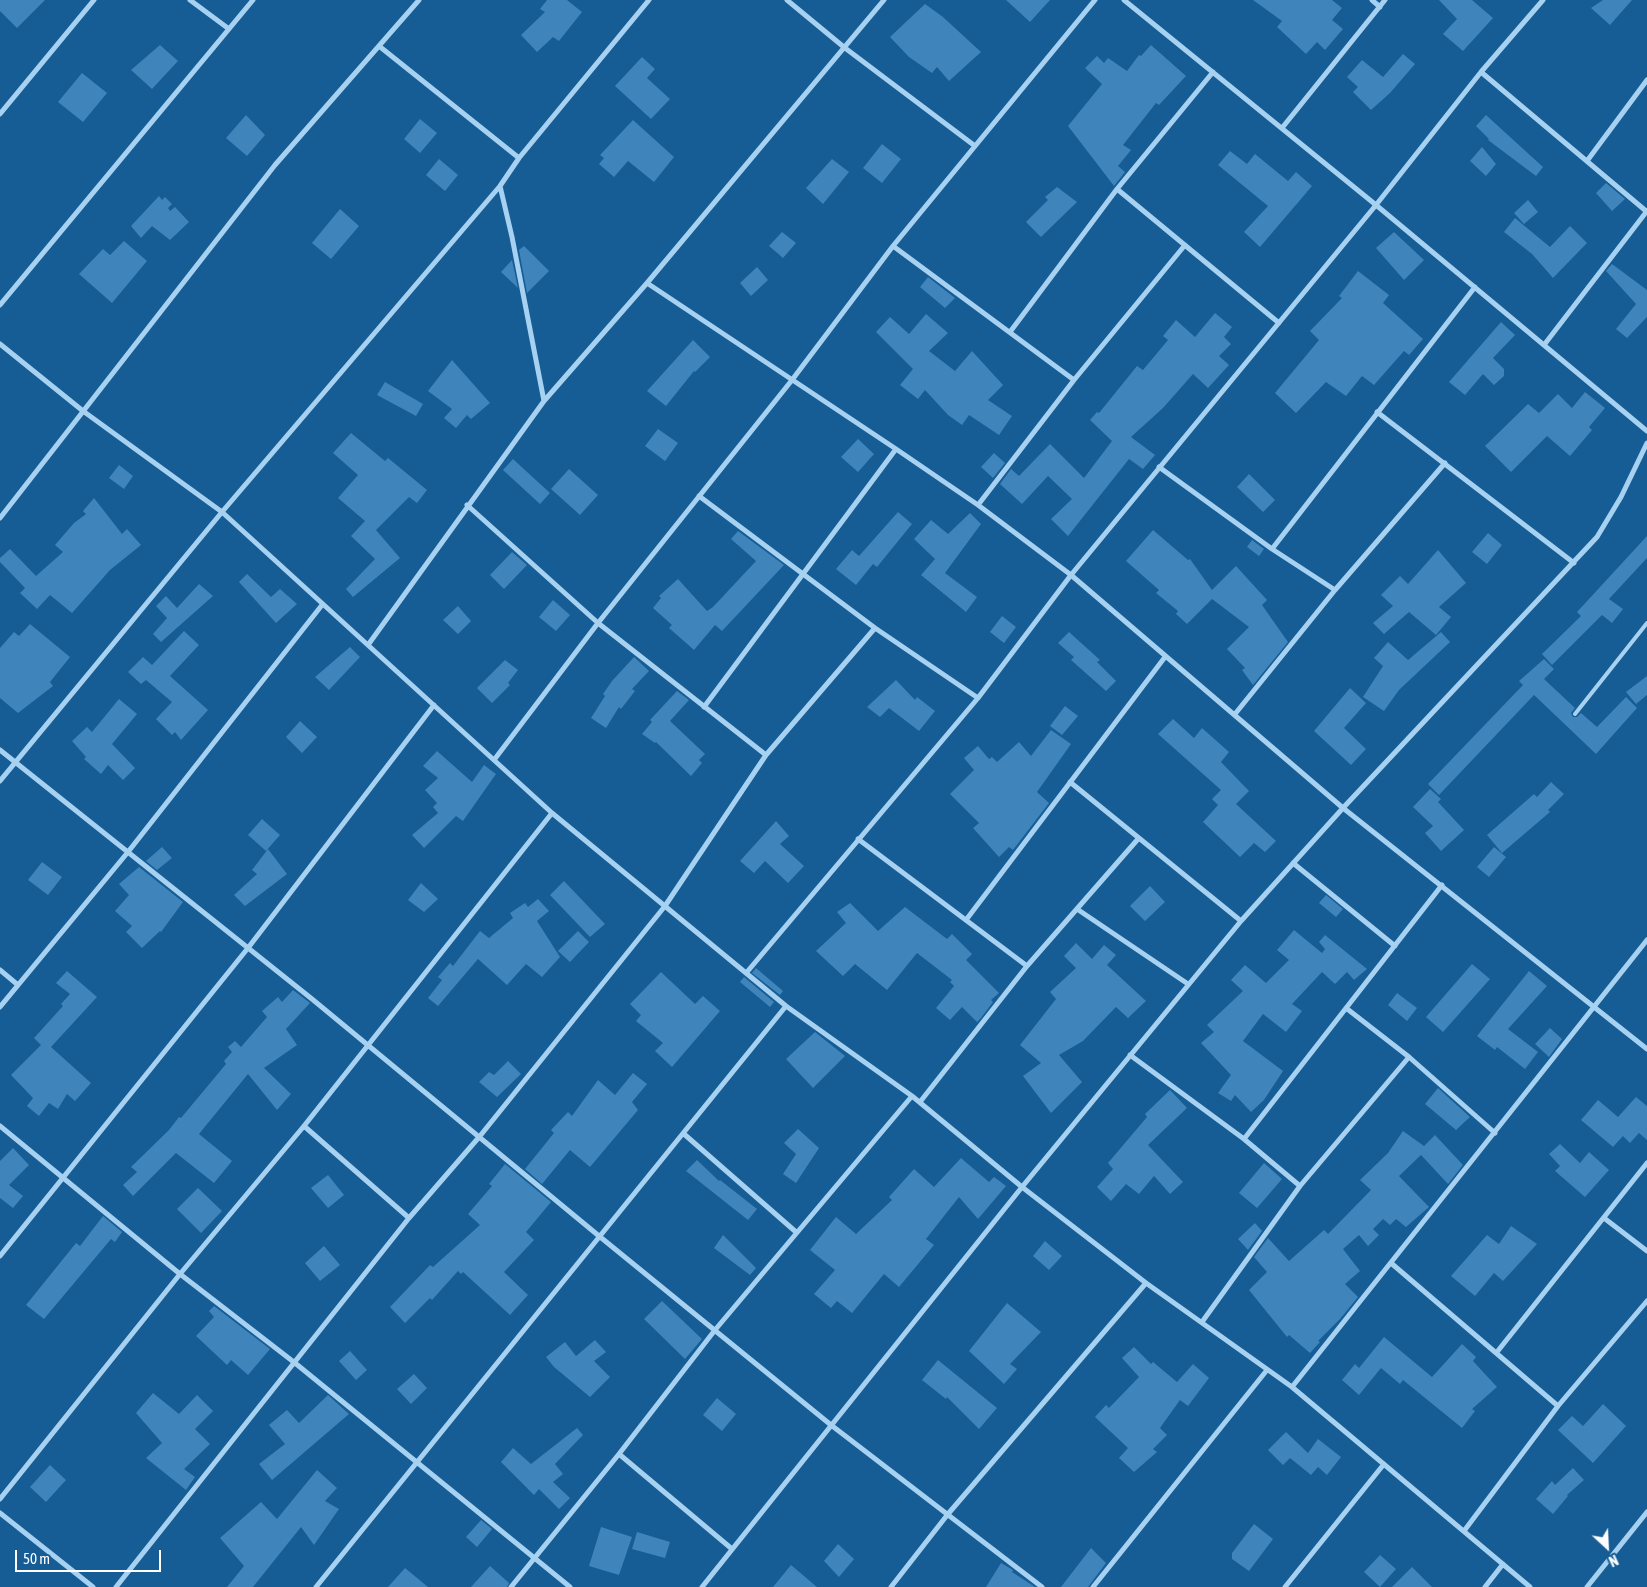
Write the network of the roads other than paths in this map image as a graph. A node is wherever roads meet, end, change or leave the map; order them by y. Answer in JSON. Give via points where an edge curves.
{"nodes":[{"id":1,"x":94,"y":0,"type":"edge"},
{"id":2,"x":190,"y":0,"type":"edge"},
{"id":3,"x":253,"y":0,"type":"edge"},
{"id":4,"x":419,"y":0,"type":"edge"},
{"id":5,"x":649,"y":0,"type":"edge"},
{"id":6,"x":788,"y":0,"type":"edge"},
{"id":7,"x":884,"y":0,"type":"edge"},
{"id":8,"x":1095,"y":0,"type":"edge"},
{"id":9,"x":1124,"y":0,"type":"edge"},
{"id":10,"x":1372,"y":0,"type":"edge"},
{"id":11,"x":1386,"y":0,"type":"edge"},
{"id":12,"x":1543,"y":0,"type":"edge"},
{"id":13,"x":1380,"y":6,"type":"junction"},
{"id":14,"x":229,"y":29,"type":"junction"},
{"id":15,"x":378,"y":46,"type":"junction"},
{"id":16,"x":845,"y":48,"type":"junction"},
{"id":17,"x":1213,"y":72,"type":"junction"},
{"id":18,"x":1481,"y":72,"type":"junction"},
{"id":19,"x":1647,"y":80,"type":"edge"},
{"id":20,"x":0,"y":114,"type":"edge"},
{"id":21,"x":1282,"y":128,"type":"junction"},
{"id":22,"x":975,"y":146,"type":"junction"},
{"id":23,"x":519,"y":158,"type":"junction"},
{"id":24,"x":1586,"y":161,"type":"junction"},
{"id":25,"x":500,"y":186,"type":"junction"},
{"id":26,"x":1117,"y":189,"type":"junction"},
{"id":27,"x":1376,"y":205,"type":"junction"},
{"id":28,"x":1646,"y":211,"type":"edge"},
{"id":29,"x":1185,"y":245,"type":"junction"},
{"id":30,"x":893,"y":246,"type":"junction"},
{"id":31,"x":647,"y":283,"type":"junction"},
{"id":32,"x":1475,"y":287,"type":"junction"},
{"id":33,"x":0,"y":305,"type":"edge"},
{"id":34,"x":1279,"y":323,"type":"junction"},
{"id":35,"x":1010,"y":332,"type":"junction"},
{"id":36,"x":0,"y":344,"type":"edge"},
{"id":37,"x":1544,"y":345,"type":"junction"},
{"id":38,"x":792,"y":380,"type":"junction"},
{"id":39,"x":1074,"y":380,"type":"junction"},
{"id":40,"x":544,"y":401,"type":"junction"},
{"id":41,"x":83,"y":411,"type":"junction"},
{"id":42,"x":1377,"y":412,"type":"junction"},
{"id":43,"x":1647,"y":430,"type":"edge"},
{"id":44,"x":1647,"y":443,"type":"edge"},
{"id":45,"x":896,"y":449,"type":"junction"},
{"id":46,"x":1445,"y":462,"type":"junction"},
{"id":47,"x":1159,"y":467,"type":"junction"},
{"id":48,"x":699,"y":496,"type":"junction"},
{"id":49,"x":466,"y":505,"type":"junction"},
{"id":50,"x":978,"y":505,"type":"junction"},
{"id":51,"x":222,"y":512,"type":"junction"},
{"id":52,"x":0,"y":518,"type":"edge"},
{"id":53,"x":1272,"y":548,"type":"junction"},
{"id":54,"x":1574,"y":563,"type":"junction"},
{"id":55,"x":804,"y":575,"type":"junction"},
{"id":56,"x":1071,"y":575,"type":"junction"},
{"id":57,"x":1335,"y":590,"type":"junction"},
{"id":58,"x":322,"y":605,"type":"junction"},
{"id":59,"x":598,"y":623,"type":"junction"},
{"id":60,"x":1647,"y":623,"type":"edge"},
{"id":61,"x":875,"y":628,"type":"junction"},
{"id":62,"x":368,"y":645,"type":"junction"},
{"id":63,"x":1165,"y":657,"type":"junction"},
{"id":64,"x":978,"y":698,"type":"junction"},
{"id":65,"x":434,"y":705,"type":"junction"},
{"id":66,"x":704,"y":707,"type":"junction"},
{"id":67,"x":1235,"y":714,"type":"junction"},
{"id":68,"x":1575,"y":714,"type":"dead end"},
{"id":69,"x":0,"y":750,"type":"edge"},
{"id":70,"x":766,"y":755,"type":"junction"},
{"id":71,"x":494,"y":760,"type":"junction"},
{"id":72,"x":15,"y":763,"type":"junction"},
{"id":73,"x":0,"y":781,"type":"edge"},
{"id":74,"x":1070,"y":782,"type":"junction"},
{"id":75,"x":1343,"y":808,"type":"junction"},
{"id":76,"x":552,"y":813,"type":"junction"},
{"id":77,"x":858,"y":839,"type":"junction"},
{"id":78,"x":1138,"y":839,"type":"junction"},
{"id":79,"x":128,"y":852,"type":"junction"},
{"id":80,"x":1293,"y":863,"type":"junction"},
{"id":81,"x":1442,"y":885,"type":"junction"},
{"id":82,"x":665,"y":906,"type":"junction"},
{"id":83,"x":1077,"y":909,"type":"junction"},
{"id":84,"x":966,"y":920,"type":"junction"},
{"id":85,"x":1241,"y":921,"type":"junction"},
{"id":86,"x":1647,"y":940,"type":"edge"},
{"id":87,"x":1395,"y":946,"type":"junction"},
{"id":88,"x":248,"y":948,"type":"junction"},
{"id":89,"x":1027,"y":966,"type":"junction"},
{"id":90,"x":0,"y":970,"type":"edge"},
{"id":91,"x":747,"y":972,"type":"junction"},
{"id":92,"x":18,"y":984,"type":"junction"},
{"id":93,"x":1188,"y":984,"type":"junction"},
{"id":94,"x":786,"y":1006,"type":"junction"},
{"id":95,"x":1596,"y":1006,"type":"junction"},
{"id":96,"x":0,"y":1007,"type":"edge"},
{"id":97,"x":1346,"y":1008,"type":"junction"},
{"id":98,"x":368,"y":1046,"type":"junction"},
{"id":99,"x":1647,"y":1048,"type":"edge"},
{"id":100,"x":1130,"y":1055,"type":"junction"},
{"id":101,"x":1409,"y":1058,"type":"junction"},
{"id":102,"x":912,"y":1096,"type":"junction"},
{"id":103,"x":920,"y":1102,"type":"junction"},
{"id":104,"x":0,"y":1126,"type":"edge"},
{"id":105,"x":304,"y":1126,"type":"junction"},
{"id":106,"x":1495,"y":1133,"type":"junction"},
{"id":107,"x":684,"y":1134,"type":"junction"},
{"id":108,"x":480,"y":1136,"type":"junction"},
{"id":109,"x":1244,"y":1139,"type":"junction"},
{"id":110,"x":1647,"y":1163,"type":"edge"},
{"id":111,"x":62,"y":1177,"type":"junction"},
{"id":112,"x":1300,"y":1186,"type":"junction"},
{"id":113,"x":1022,"y":1187,"type":"junction"},
{"id":114,"x":409,"y":1218,"type":"junction"},
{"id":115,"x":1604,"y":1218,"type":"junction"},
{"id":116,"x":796,"y":1232,"type":"junction"},
{"id":117,"x":599,"y":1236,"type":"junction"},
{"id":118,"x":1647,"y":1252,"type":"edge"},
{"id":119,"x":0,"y":1256,"type":"edge"},
{"id":120,"x":1391,"y":1263,"type":"junction"},
{"id":121,"x":180,"y":1274,"type":"junction"},
{"id":122,"x":1146,"y":1283,"type":"junction"},
{"id":123,"x":1647,"y":1301,"type":"edge"},
{"id":124,"x":1202,"y":1322,"type":"junction"},
{"id":125,"x":715,"y":1330,"type":"junction"},
{"id":126,"x":1497,"y":1352,"type":"junction"},
{"id":127,"x":296,"y":1363,"type":"junction"},
{"id":128,"x":1267,"y":1370,"type":"junction"},
{"id":129,"x":1292,"y":1387,"type":"junction"},
{"id":130,"x":1558,"y":1406,"type":"junction"},
{"id":131,"x":831,"y":1424,"type":"junction"},
{"id":132,"x":619,"y":1454,"type":"junction"},
{"id":133,"x":416,"y":1463,"type":"junction"},
{"id":134,"x":1384,"y":1464,"type":"junction"},
{"id":135,"x":0,"y":1500,"type":"edge"},
{"id":136,"x":1647,"y":1512,"type":"edge"},
{"id":137,"x":0,"y":1513,"type":"edge"},
{"id":138,"x":948,"y":1514,"type":"junction"},
{"id":139,"x":1464,"y":1531,"type":"junction"},
{"id":140,"x":732,"y":1549,"type":"junction"},
{"id":141,"x":534,"y":1557,"type":"junction"},
{"id":142,"x":1503,"y":1564,"type":"junction"},
{"id":143,"x":93,"y":1587,"type":"edge"},
{"id":144,"x":116,"y":1587,"type":"edge"},
{"id":145,"x":316,"y":1587,"type":"edge"},
{"id":146,"x":511,"y":1587,"type":"edge"},
{"id":147,"x":570,"y":1587,"type":"edge"},
{"id":148,"x":702,"y":1587,"type":"edge"},
{"id":149,"x":891,"y":1587,"type":"edge"},
{"id":150,"x":1042,"y":1587,"type":"edge"},
{"id":151,"x":1093,"y":1587,"type":"edge"},
{"id":152,"x":1285,"y":1587,"type":"edge"},
{"id":153,"x":1485,"y":1587,"type":"edge"},
{"id":154,"x":1530,"y":1587,"type":"edge"},
{"id":155,"x":1587,"y":1587,"type":"edge"}],
"edges":[{"from":1,"to":20,"type":"street"},
{"from":2,"to":14,"type":"street"},
{"from":3,"to":14,"type":"street"},
{"from":4,"to":15,"type":"street"},
{"from":5,"to":23,"type":"street"},
{"from":6,"to":16,"type":"street"},
{"from":7,"to":16,"type":"street"},
{"from":8,"to":22,"type":"street"},
{"from":9,"to":17,"type":"street"},
{"from":10,"to":13,"type":"street"},
{"from":11,"to":13,"type":"street"},
{"from":12,"to":18,"type":"street"},
{"from":13,"to":21,"type":"street"},
{"from":14,"to":33,"type":"street"},
{"from":15,"to":23,"type":"street"},
{"from":15,"to":41,"type":"street","via":[[275,165]]},
{"from":16,"to":22,"type":"street"},
{"from":16,"to":31,"type":"street"},
{"from":17,"to":21,"type":"street"},
{"from":17,"to":26,"type":"street"},
{"from":18,"to":24,"type":"street"},
{"from":18,"to":27,"type":"street"},
{"from":19,"to":24,"type":"street"},
{"from":21,"to":27,"type":"street"},
{"from":22,"to":30,"type":"street"},
{"from":23,"to":25,"type":"street"},
{"from":24,"to":28,"type":"street"},
{"from":25,"to":40,"type":"street"},
{"from":25,"to":51,"type":"street"},
{"from":26,"to":29,"type":"street"},
{"from":26,"to":35,"type":"street"},
{"from":27,"to":32,"type":"street"},
{"from":27,"to":34,"type":"street"},
{"from":28,"to":37,"type":"street"},
{"from":29,"to":34,"type":"street"},
{"from":29,"to":39,"type":"street"},
{"from":30,"to":35,"type":"street"},
{"from":30,"to":38,"type":"street"},
{"from":31,"to":38,"type":"street"},
{"from":31,"to":40,"type":"street"},
{"from":32,"to":37,"type":"street"},
{"from":32,"to":42,"type":"street"},
{"from":34,"to":47,"type":"street"},
{"from":35,"to":39,"type":"street"},
{"from":36,"to":41,"type":"street"},
{"from":37,"to":43,"type":"street"},
{"from":38,"to":45,"type":"street"},
{"from":38,"to":48,"type":"street"},
{"from":39,"to":50,"type":"street"},
{"from":40,"to":49,"type":"street"},
{"from":41,"to":51,"type":"street"},
{"from":41,"to":52,"type":"street"},
{"from":42,"to":46,"type":"street"},
{"from":42,"to":53,"type":"street"},
{"from":44,"to":54,"type":"street","via":[[1597,537]]},
{"from":45,"to":50,"type":"street"},
{"from":45,"to":55,"type":"street"},
{"from":46,"to":54,"type":"street"},
{"from":46,"to":57,"type":"street"},
{"from":47,"to":53,"type":"street"},
{"from":47,"to":56,"type":"street"},
{"from":48,"to":55,"type":"street"},
{"from":48,"to":59,"type":"street"},
{"from":49,"to":59,"type":"street"},
{"from":49,"to":62,"type":"street"},
{"from":50,"to":56,"type":"street"},
{"from":51,"to":58,"type":"street"},
{"from":51,"to":72,"type":"street"},
{"from":53,"to":57,"type":"street"},
{"from":54,"to":75,"type":"street"},
{"from":55,"to":61,"type":"street"},
{"from":55,"to":66,"type":"street"},
{"from":56,"to":63,"type":"street"},
{"from":56,"to":64,"type":"street"},
{"from":57,"to":67,"type":"street"},
{"from":58,"to":62,"type":"street"},
{"from":58,"to":79,"type":"street"},
{"from":59,"to":66,"type":"street"},
{"from":59,"to":71,"type":"street"},
{"from":60,"to":68,"type":"lane"},
{"from":61,"to":64,"type":"street"},
{"from":61,"to":70,"type":"street"},
{"from":62,"to":65,"type":"street"},
{"from":63,"to":67,"type":"street"},
{"from":63,"to":74,"type":"street"},
{"from":64,"to":77,"type":"street"},
{"from":65,"to":71,"type":"street"},
{"from":65,"to":88,"type":"street"},
{"from":66,"to":70,"type":"street"},
{"from":67,"to":75,"type":"street"},
{"from":69,"to":72,"type":"street"},
{"from":70,"to":82,"type":"street"},
{"from":71,"to":76,"type":"street"},
{"from":72,"to":73,"type":"street"},
{"from":72,"to":79,"type":"street"},
{"from":74,"to":78,"type":"street"},
{"from":74,"to":84,"type":"street"},
{"from":75,"to":80,"type":"street"},
{"from":75,"to":81,"type":"street"},
{"from":76,"to":82,"type":"street"},
{"from":76,"to":98,"type":"street"},
{"from":77,"to":84,"type":"street"},
{"from":77,"to":91,"type":"street"},
{"from":78,"to":83,"type":"street"},
{"from":78,"to":85,"type":"street"},
{"from":79,"to":88,"type":"street"},
{"from":79,"to":92,"type":"street"},
{"from":80,"to":85,"type":"street"},
{"from":80,"to":87,"type":"street"},
{"from":81,"to":87,"type":"street"},
{"from":81,"to":95,"type":"street"},
{"from":82,"to":91,"type":"street"},
{"from":82,"to":108,"type":"street"},
{"from":83,"to":89,"type":"street"},
{"from":83,"to":93,"type":"street"},
{"from":84,"to":89,"type":"street"},
{"from":85,"to":93,"type":"street"},
{"from":86,"to":95,"type":"street"},
{"from":87,"to":97,"type":"street"},
{"from":88,"to":98,"type":"street"},
{"from":88,"to":111,"type":"street"},
{"from":89,"to":103,"type":"street"},
{"from":90,"to":92,"type":"street"},
{"from":91,"to":94,"type":"street"},
{"from":92,"to":96,"type":"street"},
{"from":93,"to":100,"type":"street"},
{"from":94,"to":102,"type":"street"},
{"from":94,"to":107,"type":"street"},
{"from":95,"to":99,"type":"street"},
{"from":95,"to":106,"type":"street"},
{"from":97,"to":101,"type":"street"},
{"from":97,"to":109,"type":"street"},
{"from":98,"to":105,"type":"street"},
{"from":98,"to":108,"type":"street"},
{"from":100,"to":109,"type":"street"},
{"from":100,"to":113,"type":"street"},
{"from":101,"to":106,"type":"street"},
{"from":101,"to":112,"type":"street"},
{"from":102,"to":103,"type":"street"},
{"from":102,"to":116,"type":"street"},
{"from":103,"to":113,"type":"street"},
{"from":104,"to":111,"type":"street"},
{"from":105,"to":114,"type":"street"},
{"from":105,"to":121,"type":"street"},
{"from":106,"to":120,"type":"street"},
{"from":107,"to":116,"type":"street"},
{"from":107,"to":117,"type":"street"},
{"from":108,"to":114,"type":"street"},
{"from":108,"to":117,"type":"street"},
{"from":109,"to":112,"type":"street"},
{"from":110,"to":115,"type":"street"},
{"from":111,"to":119,"type":"street"},
{"from":111,"to":121,"type":"street"},
{"from":112,"to":124,"type":"street"},
{"from":113,"to":122,"type":"street"},
{"from":113,"to":131,"type":"street"},
{"from":114,"to":127,"type":"street"},
{"from":115,"to":118,"type":"street"},
{"from":115,"to":126,"type":"street"},
{"from":116,"to":125,"type":"street"},
{"from":117,"to":125,"type":"street"},
{"from":117,"to":133,"type":"street"},
{"from":120,"to":126,"type":"street"},
{"from":120,"to":129,"type":"street"},
{"from":121,"to":127,"type":"street"},
{"from":121,"to":135,"type":"street"},
{"from":122,"to":124,"type":"street"},
{"from":122,"to":138,"type":"street"},
{"from":123,"to":130,"type":"street"},
{"from":124,"to":128,"type":"street"},
{"from":125,"to":131,"type":"street"},
{"from":125,"to":132,"type":"street"},
{"from":126,"to":130,"type":"street"},
{"from":127,"to":133,"type":"street"},
{"from":127,"to":144,"type":"street"},
{"from":128,"to":129,"type":"street"},
{"from":128,"to":151,"type":"street"},
{"from":129,"to":134,"type":"street"},
{"from":130,"to":139,"type":"street"},
{"from":131,"to":138,"type":"street"},
{"from":131,"to":140,"type":"street"},
{"from":132,"to":140,"type":"street"},
{"from":132,"to":141,"type":"street"},
{"from":133,"to":141,"type":"street"},
{"from":133,"to":145,"type":"street"},
{"from":134,"to":139,"type":"street"},
{"from":134,"to":152,"type":"street"},
{"from":136,"to":155,"type":"street"},
{"from":137,"to":143,"type":"street"},
{"from":138,"to":149,"type":"street"},
{"from":138,"to":150,"type":"street"},
{"from":139,"to":142,"type":"street"},
{"from":140,"to":148,"type":"street"},
{"from":141,"to":146,"type":"street"},
{"from":141,"to":147,"type":"street"},
{"from":142,"to":153,"type":"street"},
{"from":142,"to":154,"type":"street"}]}
